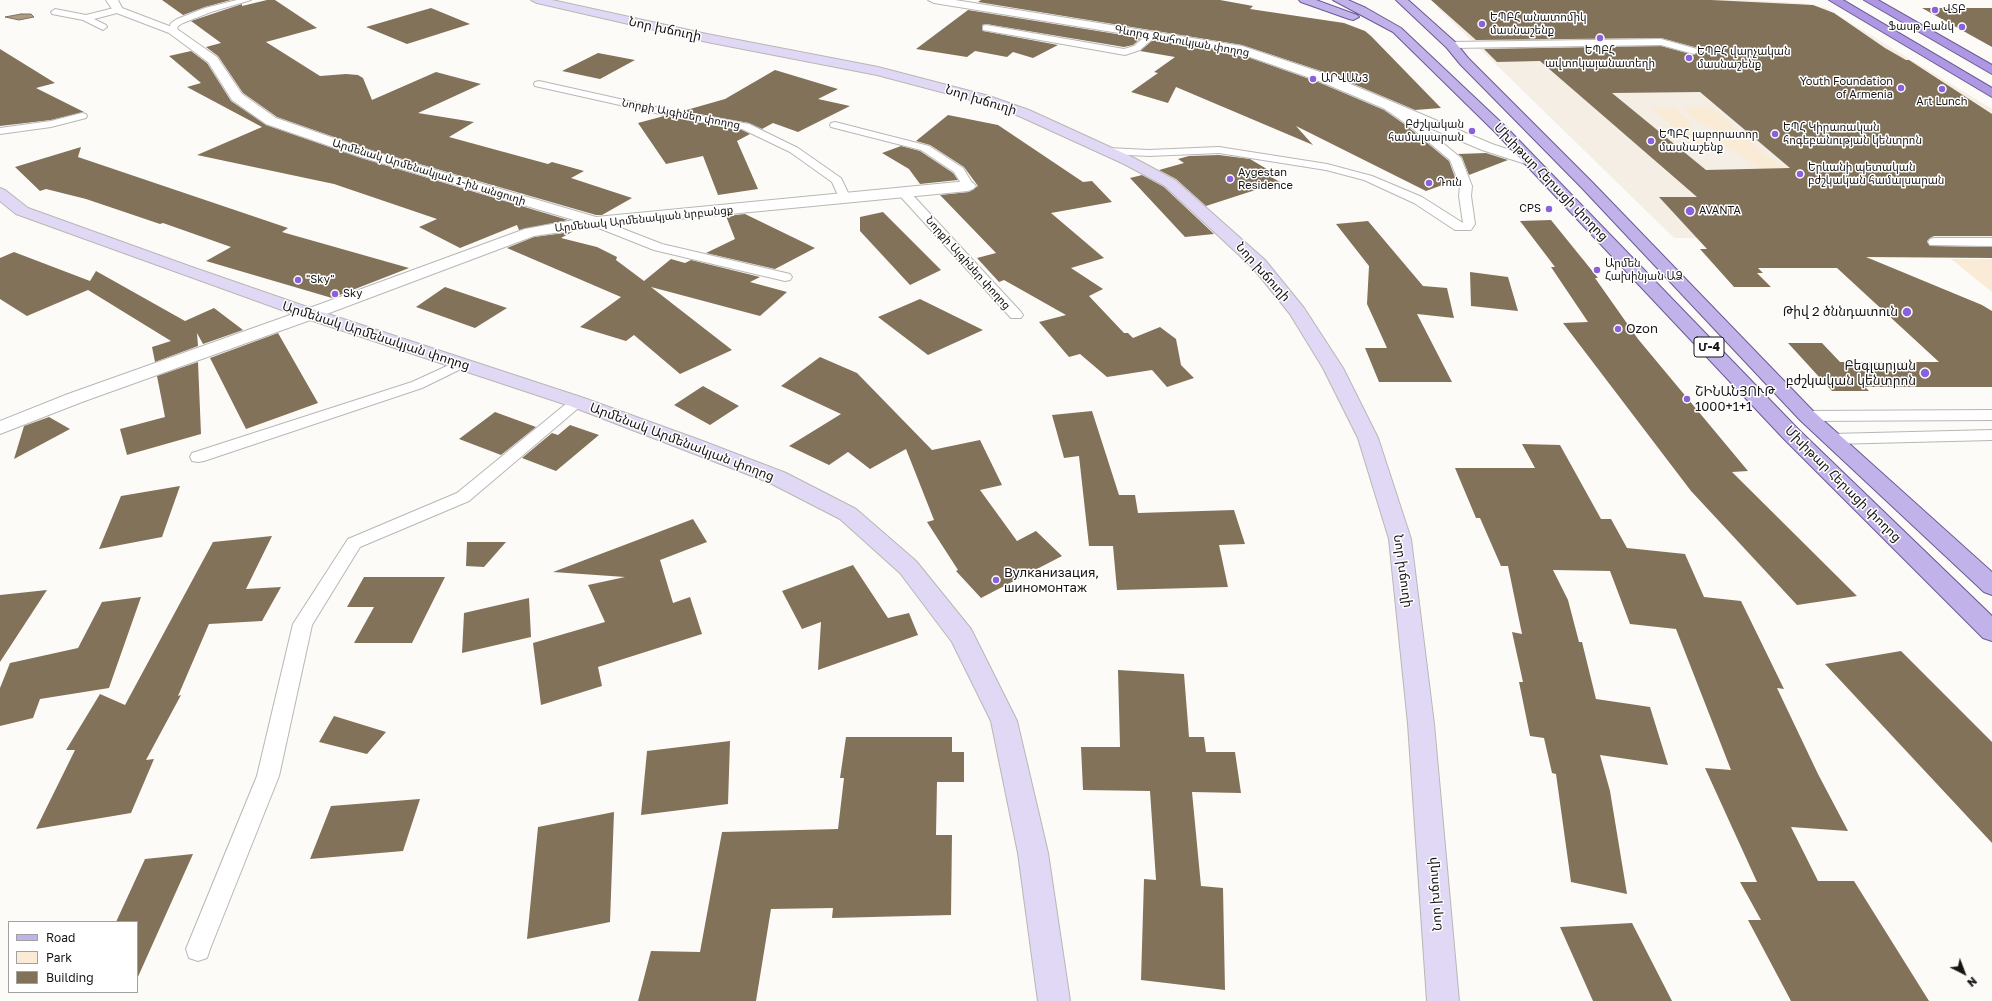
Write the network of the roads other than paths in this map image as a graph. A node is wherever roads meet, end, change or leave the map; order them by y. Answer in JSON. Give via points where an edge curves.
{"nodes":[{"id":1,"x":247,"y":0,"type":"edge"},
{"id":2,"x":537,"y":0,"type":"edge"},
{"id":3,"x":934,"y":0,"type":"edge"},
{"id":4,"x":1305,"y":0,"type":"edge"},
{"id":5,"x":1339,"y":0,"type":"edge"},
{"id":6,"x":1361,"y":0,"type":"edge"},
{"id":7,"x":1402,"y":0,"type":"edge"},
{"id":8,"x":1836,"y":0,"type":"edge"},
{"id":9,"x":1870,"y":0,"type":"edge"},
{"id":10,"x":115,"y":5,"type":"edge"},
{"id":11,"x":56,"y":12,"type":"dead end"},
{"id":12,"x":86,"y":18,"type":"junction"},
{"id":13,"x":1406,"y":23,"type":"dead end"},
{"id":14,"x":103,"y":27,"type":"dead end"},
{"id":15,"x":986,"y":28,"type":"dead end"},
{"id":16,"x":1418,"y":30,"type":"dead end"},
{"id":17,"x":173,"y":31,"type":"junction"},
{"id":18,"x":1152,"y":35,"type":"junction"},
{"id":19,"x":1452,"y":45,"type":"junction"},
{"id":20,"x":1694,"y":51,"type":"dead end"},
{"id":21,"x":1428,"y":60,"type":"junction"},
{"id":22,"x":1464,"y":61,"type":"junction"},
{"id":23,"x":1992,"y":70,"type":"edge"},
{"id":24,"x":539,"y":84,"type":"dead end"},
{"id":25,"x":1992,"y":93,"type":"edge"},
{"id":26,"x":1382,"y":102,"type":"junction"},
{"id":27,"x":82,"y":116,"type":"dead end"},
{"id":28,"x":835,"y":125,"type":"dead end"},
{"id":29,"x":0,"y":131,"type":"edge"},
{"id":30,"x":1108,"y":151,"type":"junction"},
{"id":31,"x":1532,"y":162,"type":"junction"},
{"id":32,"x":968,"y":186,"type":"joint"},
{"id":33,"x":0,"y":193,"type":"edge"},
{"id":34,"x":904,"y":193,"type":"junction"},
{"id":35,"x":845,"y":199,"type":"junction"},
{"id":36,"x":595,"y":222,"type":"junction"},
{"id":37,"x":1934,"y":242,"type":"dead end"},
{"id":38,"x":1992,"y":242,"type":"edge"},
{"id":39,"x":785,"y":277,"type":"dead end"},
{"id":40,"x":310,"y":314,"type":"junction"},
{"id":41,"x":1016,"y":315,"type":"dead end"},
{"id":42,"x":460,"y":364,"type":"junction"},
{"id":43,"x":577,"y":402,"type":"junction"},
{"id":44,"x":1992,"y":415,"type":"edge"},
{"id":45,"x":1807,"y":416,"type":"junction"},
{"id":46,"x":0,"y":428,"type":"edge"},
{"id":47,"x":1992,"y":435,"type":"edge"},
{"id":48,"x":1831,"y":439,"type":"junction"},
{"id":49,"x":198,"y":457,"type":"dead end"},
{"id":50,"x":1992,"y":586,"type":"edge"},
{"id":51,"x":1992,"y":631,"type":"edge"},
{"id":52,"x":198,"y":949,"type":"dead end"},
{"id":53,"x":1054,"y":1001,"type":"edge"},
{"id":54,"x":1443,"y":1001,"type":"edge"}],
"edges":[{"from":1,"to":17,"type":"lane","via":[[208,10],[180,21],[174,25]]},
{"from":2,"to":30,"type":"main road","name":"Նոր խճուղի","via":[[707,38],[878,71],[984,99],[1024,113]]},
{"from":3,"to":18,"type":"street","name":"Գևորգ Ջահուկյան փողոց"},
{"from":4,"to":21,"type":"main road","via":[[1353,16],[1381,30]]},
{"from":5,"to":21,"type":"main road","via":[[1397,30]]},
{"from":6,"to":13,"type":"main road"},
{"from":7,"to":19,"type":"main road"},
{"from":8,"to":25,"type":"highway"},
{"from":9,"to":23,"type":"highway"},
{"from":10,"to":12,"type":"lane"},
{"from":10,"to":17,"type":"street","name":"Արմենակ Արմենակյան 1-ին անցուղի"},
{"from":11,"to":12,"type":"lane"},
{"from":12,"to":14,"type":"lane"},
{"from":15,"to":18,"type":"lane","via":[[1125,52],[1137,48]]},
{"from":16,"to":22,"type":"main road"},
{"from":17,"to":36,"type":"street","name":"Արմենակ Արմենակյան 1-ին անցուղի","via":[[213,60],[237,97],[271,121],[366,154]]},
{"from":18,"to":26,"type":"street","name":"Գևորգ Ջահուկյան փողոց","via":[[1238,50],[1324,78]]},
{"from":19,"to":20,"type":"lane","via":[[1661,42]]},
{"from":19,"to":22,"type":"main road"},
{"from":21,"to":31,"type":"main road","name":"Մխիթար Հերացի փողոց","number":"Մ-4"},
{"from":22,"to":45,"type":"main road","name":"Մխիթար Հերացի փողոց","number":"Մ-4","via":[[1587,185]]},
{"from":24,"to":35,"type":"lane","name":"Նորքի Այգիներ փողոց","via":[[669,113],[744,126],[794,150],[837,180]]},
{"from":26,"to":30,"type":"lane","via":[[1455,158],[1466,186],[1464,196],[1469,224],[1467,227],[1459,227],[1418,200],[1368,178],[1327,167],[1219,150],[1149,153]]},
{"from":26,"to":31,"type":"street","name":"Գևորգ Ջահուկյան փողոց"},
{"from":27,"to":29,"type":"lane","via":[[51,124]]},
{"from":28,"to":32,"type":"lane","via":[[925,148],[959,170]]},
{"from":30,"to":54,"type":"main road","name":"Նոր խճուղի","via":[[1170,184],[1259,264],[1310,331],[1333,368],[1368,438],[1400,539],[1422,724]]},
{"from":31,"to":51,"type":"main road","name":"Մխիթար Հերացի փողոց","number":"Մ-4","via":[[1791,434]]},
{"from":32,"to":34,"type":"street","name":"Արմենակ Արմենակյան նրբանցք"},
{"from":33,"to":40,"type":"main road","name":"Արմենակ Արմենակյան փողոց","via":[[22,211]]},
{"from":34,"to":35,"type":"street","name":"Արմենակ Արմենակյան նրբանցք"},
{"from":34,"to":41,"type":"lane","name":"Նորքի Այգիներ փողոց"},
{"from":35,"to":36,"type":"street","name":"Արմենակ Արմենակյան նրբանցք"},
{"from":36,"to":39,"type":"lane","name":"Արմենակ Արմենակյան 1-ին անցուղի","via":[[658,248]]},
{"from":36,"to":40,"type":"street","name":"Արմենակ Արմենակյան նրբանցք","via":[[531,232]]},
{"from":37,"to":38,"type":"lane"},
{"from":40,"to":42,"type":"main road","name":"Արմենակ Արմենակյան փողոց"},
{"from":40,"to":46,"type":"street","name":"Արմենակ Արմենակյան նրբանցք","via":[[75,398]]},
{"from":42,"to":43,"type":"main road","name":"Արմենակ Արմենակյան փողոց"},
{"from":42,"to":49,"type":"lane","via":[[416,385],[377,399]]},
{"from":43,"to":52,"type":"lane","via":[[463,497],[354,542],[303,624],[268,776]]},
{"from":43,"to":53,"type":"main road","name":"Արմենակ Արմենակյան փողոց","via":[[778,478],[848,514],[908,567],[962,636],[1004,721],[1033,853]]},
{"from":44,"to":45,"type":"lane"},
{"from":45,"to":48,"type":"main road","name":"Մխիթար Հերացի փողոց","number":"Մ-4"},
{"from":47,"to":48,"type":"lane"},
{"from":48,"to":50,"type":"main road","name":"Մխիթար Հերացի փողոց","number":"Մ-4"}]}
